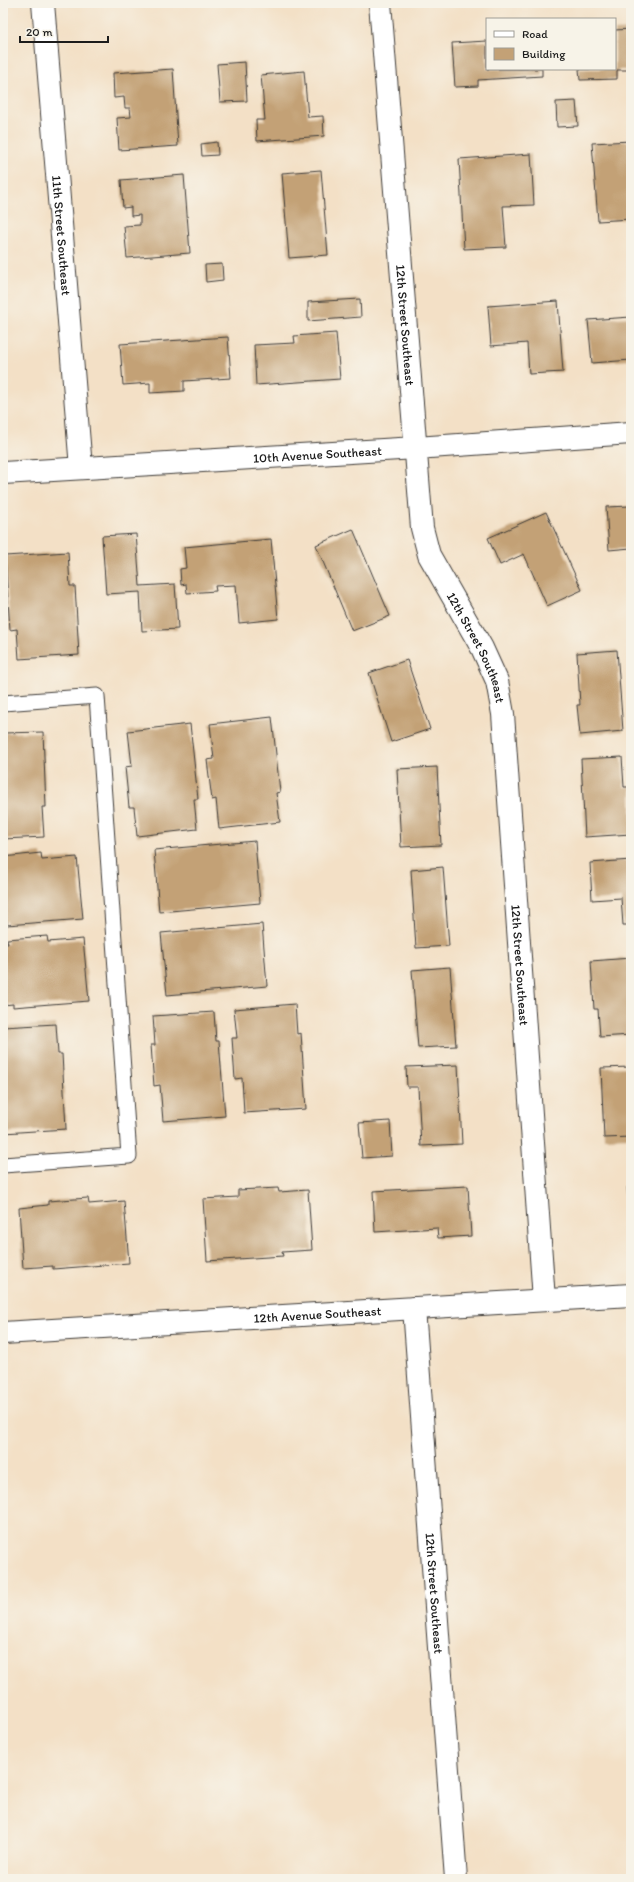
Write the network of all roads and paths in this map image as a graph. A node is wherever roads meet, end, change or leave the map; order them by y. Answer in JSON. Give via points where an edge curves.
{"nodes":[{"id":1,"x":43,"y":3,"type":"edge"},
{"id":2,"x":380,"y":3,"type":"edge"},
{"id":3,"x":631,"y":433,"type":"edge"},
{"id":4,"x":416,"y":448,"type":"junction"},
{"id":5,"x":81,"y":468,"type":"junction"},
{"id":6,"x":3,"y":473,"type":"edge"},
{"id":7,"x":3,"y":703,"type":"edge"},
{"id":8,"x":3,"y":1165,"type":"edge"},
{"id":9,"x":631,"y":1295,"type":"edge"},
{"id":10,"x":544,"y":1300,"type":"junction"},
{"id":11,"x":414,"y":1308,"type":"junction"},
{"id":12,"x":3,"y":1333,"type":"edge"},
{"id":13,"x":456,"y":1879,"type":"edge"}],
"edges":[{"from":1,"to":5,"type":"street","name":"11th Street Southeast"},
{"from":2,"to":4,"type":"street","name":"12th Street Southeast"},
{"from":3,"to":4,"type":"street","name":"10th Avenue Southeast"},
{"from":4,"to":5,"type":"street","name":"10th Avenue Southeast"},
{"from":4,"to":10,"type":"street","name":"12th Street Southeast","via":[[422,528],[428,555],[482,648],[497,681],[503,714]]},
{"from":5,"to":6,"type":"street","name":"10th Avenue Southeast"},
{"from":7,"to":8,"type":"lane","via":[[97,696],[129,1156]]},
{"from":9,"to":10,"type":"street","name":"12th Avenue Southeast"},
{"from":10,"to":11,"type":"street","name":"12th Avenue Southeast"},
{"from":11,"to":12,"type":"street","name":"12th Avenue Southeast"},
{"from":11,"to":13,"type":"street","name":"12th Street Southeast"}]}
